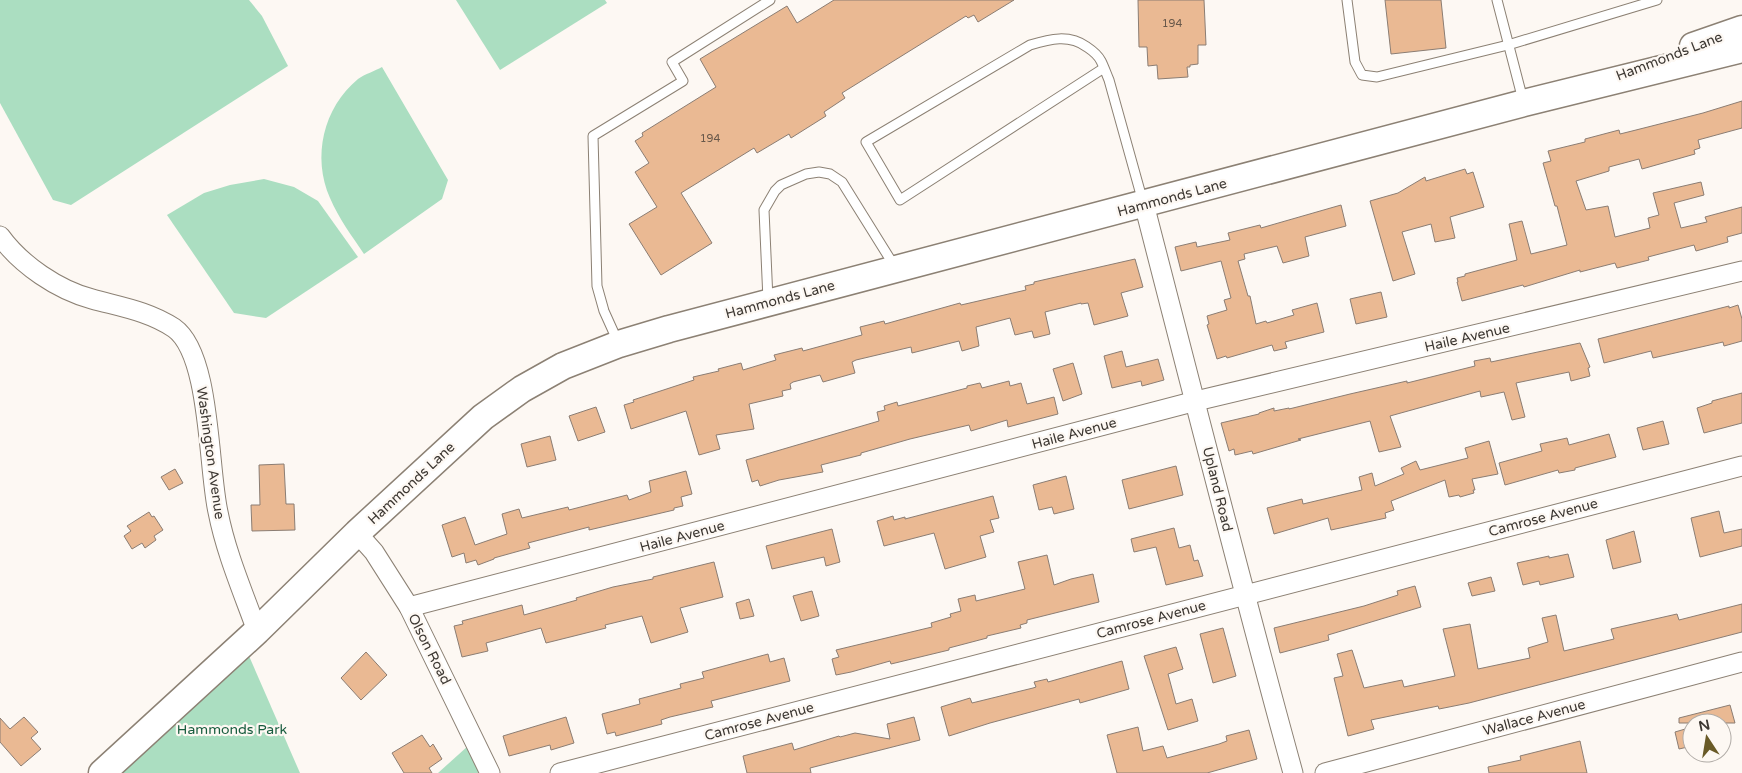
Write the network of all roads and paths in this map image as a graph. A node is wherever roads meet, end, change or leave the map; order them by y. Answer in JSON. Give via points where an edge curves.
{"nodes":[{"id":1,"x":770,"y":0,"type":"edge"},
{"id":2,"x":1347,"y":0,"type":"edge"},
{"id":3,"x":1497,"y":0,"type":"edge"},
{"id":4,"x":1657,"y":0,"type":"edge"},
{"id":5,"x":1742,"y":29,"type":"edge"},
{"id":6,"x":1508,"y":45,"type":"junction"},
{"id":7,"x":1742,"y":49,"type":"edge"},
{"id":8,"x":1104,"y":68,"type":"junction"},
{"id":9,"x":1597,"y":84,"type":"junction"},
{"id":10,"x":1524,"y":102,"type":"junction"},
{"id":11,"x":1144,"y":204,"type":"junction"},
{"id":12,"x":0,"y":236,"type":"edge"},
{"id":13,"x":896,"y":269,"type":"junction"},
{"id":14,"x":1742,"y":271,"type":"edge"},
{"id":15,"x":768,"y":303,"type":"junction"},
{"id":16,"x":619,"y":344,"type":"junction"},
{"id":17,"x":1196,"y":401,"type":"junction"},
{"id":18,"x":1742,"y":466,"type":"edge"},
{"id":19,"x":358,"y":533,"type":"junction"},
{"id":20,"x":1244,"y":595,"type":"junction"},
{"id":21,"x":409,"y":607,"type":"junction"},
{"id":22,"x":257,"y":631,"type":"junction"},
{"id":23,"x":1742,"y":662,"type":"edge"},
{"id":24,"x":102,"y":773,"type":"edge"},
{"id":25,"x":490,"y":773,"type":"edge"},
{"id":26,"x":560,"y":773,"type":"edge"},
{"id":27,"x":1293,"y":773,"type":"edge"},
{"id":28,"x":1325,"y":773,"type":"edge"}],
"edges":[{"from":1,"to":16,"type":"lane","via":[[672,62],[684,81],[593,136],[597,286]]},
{"from":2,"to":6,"type":"lane","via":[[1355,62],[1362,75],[1377,77]]},
{"from":3,"to":6,"type":"lane"},
{"from":4,"to":6,"type":"lane"},
{"from":5,"to":9,"type":"street","name":"Hammonds Lane"},
{"from":6,"to":10,"type":"lane"},
{"from":7,"to":9,"type":"street","name":"Hammonds Lane"},
{"from":8,"to":8,"type":"lane","via":[[900,200],[866,142],[1030,45],[1063,38],[1079,40],[1095,52]]},
{"from":8,"to":11,"type":"lane"},
{"from":9,"to":10,"type":"street","name":"Hammonds Lane"},
{"from":10,"to":11,"type":"street","name":"Hammonds Lane"},
{"from":11,"to":13,"type":"street","name":"Hammonds Lane"},
{"from":11,"to":17,"type":"street","name":"Upland Road"},
{"from":12,"to":22,"type":"street","name":"Washington Avenue","via":[[34,269],[63,288],[154,318],[175,329],[189,346],[204,392],[218,513]]},
{"from":13,"to":15,"type":"street","name":"Hammonds Lane"},
{"from":13,"to":15,"type":"lane","via":[[842,182],[830,174],[806,174],[781,185],[764,210]]},
{"from":14,"to":17,"type":"street","name":"Haile Avenue"},
{"from":15,"to":16,"type":"street","name":"Hammonds Lane"},
{"from":16,"to":19,"type":"street","name":"Hammonds Lane","via":[[563,366],[522,389],[483,417]]},
{"from":17,"to":20,"type":"street","name":"Upland Road"},
{"from":17,"to":21,"type":"street","name":"Haile Avenue"},
{"from":18,"to":20,"type":"street","name":"Camrose Avenue"},
{"from":19,"to":21,"type":"street","name":"Olson Road"},
{"from":19,"to":22,"type":"street","name":"Hammonds Lane"},
{"from":20,"to":26,"type":"street","name":"Camrose Avenue"},
{"from":20,"to":27,"type":"street","name":"Upland Road"},
{"from":21,"to":25,"type":"street","name":"Olson Road"},
{"from":22,"to":24,"type":"street","name":"Hammonds Lane"},
{"from":23,"to":28,"type":"street","name":"Wallace Avenue"}]}
